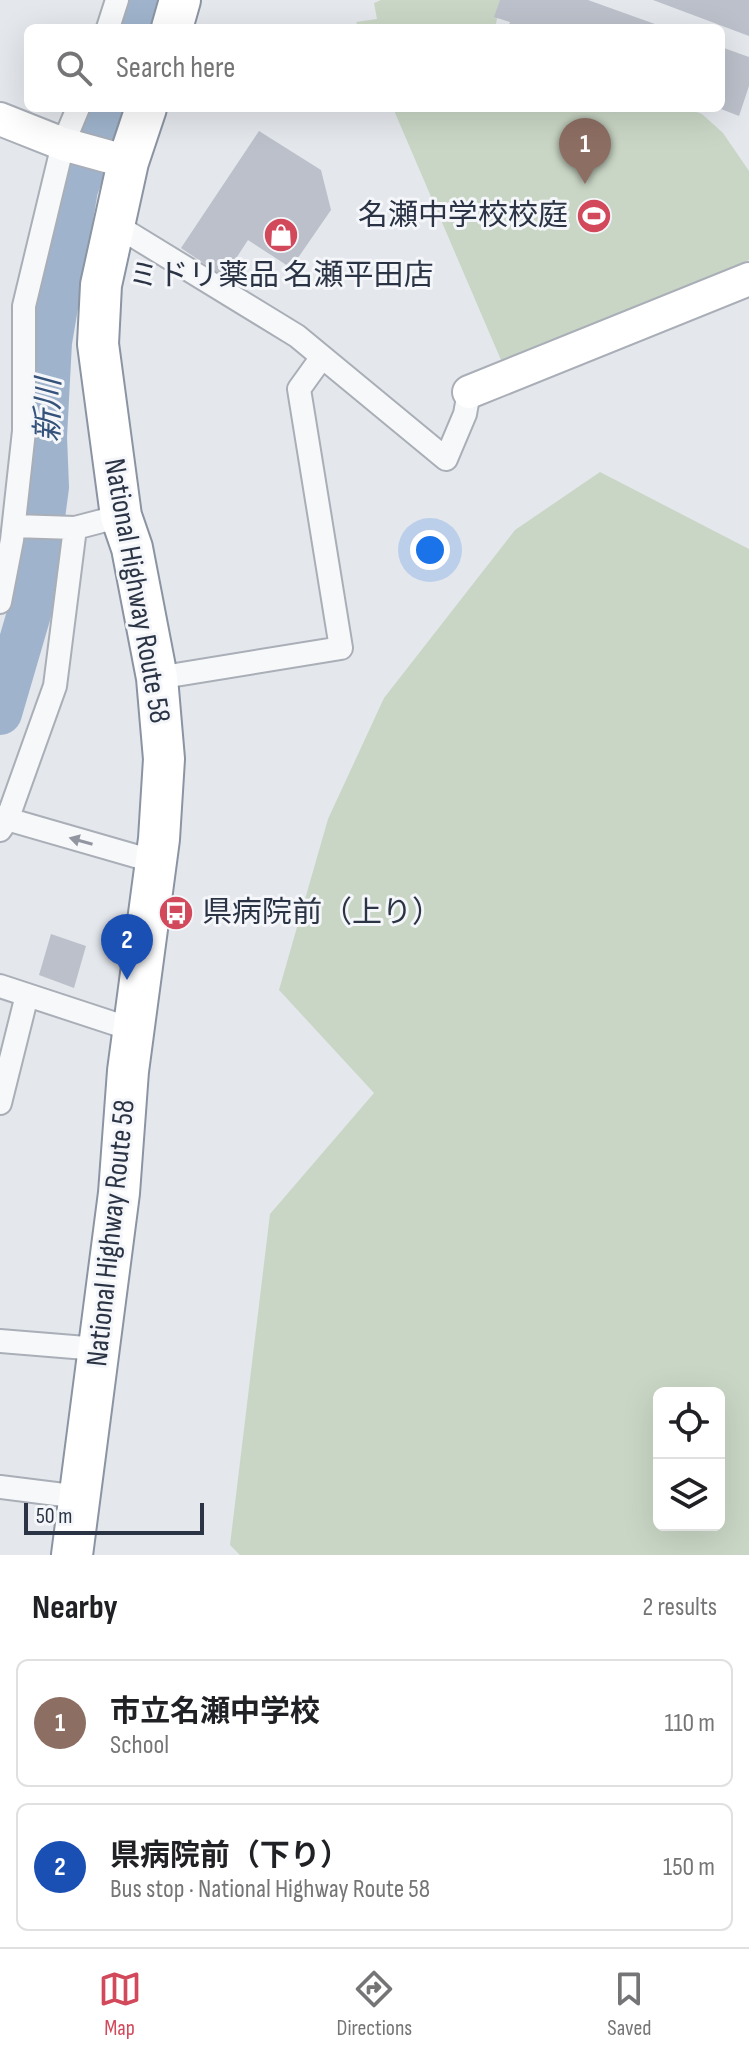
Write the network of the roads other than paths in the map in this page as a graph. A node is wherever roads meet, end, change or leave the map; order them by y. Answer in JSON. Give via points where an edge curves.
{"nodes":[{"id":1,"x":117,"y":0,"type":"edge"},
{"id":2,"x":180,"y":0,"type":"edge"},
{"id":3,"x":109,"y":24,"type":"edge"},
{"id":4,"x":173,"y":24,"type":"edge"},
{"id":5,"x":76,"y":112,"type":"edge"},
{"id":6,"x":144,"y":112,"type":"edge"},
{"id":7,"x":0,"y":119,"type":"edge"},
{"id":8,"x":63,"y":144,"type":"junction"},
{"id":9,"x":119,"y":160,"type":"junction"},
{"id":10,"x":114,"y":224,"type":"junction"},
{"id":11,"x":749,"y":279,"type":"edge"},
{"id":12,"x":322,"y":357,"type":"junction"},
{"id":13,"x":469,"y":392,"type":"joint"},
{"id":14,"x":121,"y":516,"type":"junction"},
{"id":15,"x":14,"y":526,"type":"junction"},
{"id":16,"x":75,"y":528,"type":"junction"},
{"id":17,"x":0,"y":602,"type":"edge"},
{"id":18,"x":157,"y":678,"type":"junction"},
{"id":19,"x":2,"y":822,"type":"edge"},
{"id":20,"x":156,"y":862,"type":"junction"},
{"id":21,"x":0,"y":986,"type":"edge"},
{"id":22,"x":27,"y":995,"type":"junction"},
{"id":23,"x":134,"y":1030,"type":"junction"},
{"id":24,"x":0,"y":1103,"type":"edge"},
{"id":25,"x":0,"y":1341,"type":"edge"},
{"id":26,"x":98,"y":1349,"type":"junction"},
{"id":27,"x":0,"y":1487,"type":"edge"},
{"id":28,"x":80,"y":1497,"type":"junction"},
{"id":29,"x":72,"y":1555,"type":"edge"}],
"edges":[{"from":1,"to":3,"type":"street"},
{"from":2,"to":4,"type":"highway"},
{"from":5,"to":8,"type":"street"},
{"from":6,"to":9,"type":"highway","name":"National Highway Route 58"},
{"from":7,"to":8,"type":"street"},
{"from":8,"to":9,"type":"street"},
{"from":8,"to":15,"type":"street","via":[[24,306],[24,431]]},
{"from":9,"to":10,"type":"highway","name":"National Highway Route 58"},
{"from":10,"to":12,"type":"street","via":[[297,336]]},
{"from":10,"to":14,"type":"highway","name":"National Highway Route 58","via":[[101,285],[98,344]]},
{"from":11,"to":13,"type":"street"},
{"from":12,"to":13,"type":"street","via":[[446,459]]},
{"from":12,"to":18,"type":"street","via":[[299,389],[341,648]]},
{"from":14,"to":16,"type":"street"},
{"from":14,"to":18,"type":"highway","name":"National Highway Route 58"},
{"from":15,"to":16,"type":"street"},
{"from":15,"to":17,"type":"street"},
{"from":16,"to":19,"type":"street","via":[[55,686]]},
{"from":18,"to":20,"type":"highway","name":"National Highway Route 58","via":[[164,759]]},
{"from":20,"to":19,"type":"street","one_way":true},
{"from":20,"to":23,"type":"highway","name":"National Highway Route 58"},
{"from":21,"to":22,"type":"street"},
{"from":22,"to":23,"type":"street"},
{"from":22,"to":24,"type":"street"},
{"from":23,"to":26,"type":"highway","name":"National Highway Route 58"},
{"from":25,"to":26,"type":"street"},
{"from":26,"to":28,"type":"highway","name":"National Highway Route 58"},
{"from":27,"to":28,"type":"street"},
{"from":28,"to":29,"type":"highway","name":"National Highway Route 58"}]}
